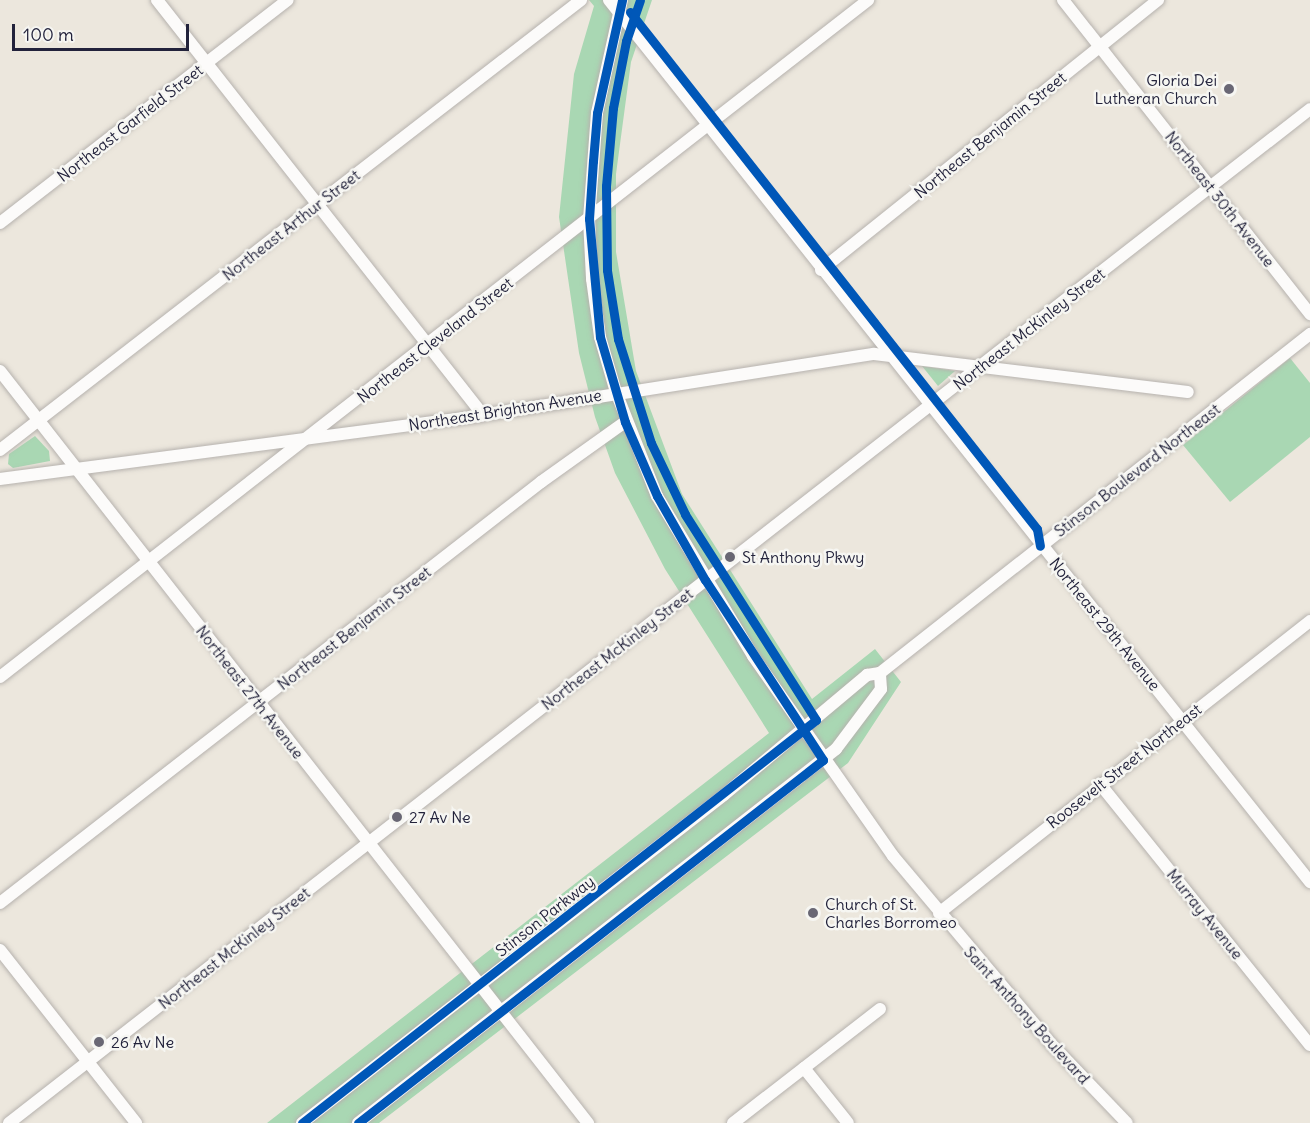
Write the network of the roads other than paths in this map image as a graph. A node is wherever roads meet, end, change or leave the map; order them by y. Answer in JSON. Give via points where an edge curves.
{"nodes":[{"id":1,"x":157,"y":0,"type":"edge"},
{"id":2,"x":288,"y":0,"type":"edge"},
{"id":3,"x":581,"y":0,"type":"edge"},
{"id":4,"x":609,"y":0,"type":"edge"},
{"id":5,"x":622,"y":0,"type":"edge"},
{"id":6,"x":868,"y":0,"type":"edge"},
{"id":7,"x":1063,"y":0,"type":"edge"},
{"id":8,"x":1158,"y":0,"type":"edge"},
{"id":9,"x":619,"y":13,"type":"junction"},
{"id":10,"x":1100,"y":46,"type":"junction"},
{"id":11,"x":209,"y":61,"type":"junction"},
{"id":12,"x":1310,"y":110,"type":"edge"},
{"id":13,"x":708,"y":126,"type":"junction"},
{"id":14,"x":1211,"y":188,"type":"junction"},
{"id":15,"x":319,"y":203,"type":"junction"},
{"id":16,"x":589,"y":219,"type":"junction"},
{"id":17,"x":0,"y":223,"type":"edge"},
{"id":18,"x":821,"y":270,"type":"junction"},
{"id":19,"x":1310,"y":314,"type":"edge"},
{"id":20,"x":1310,"y":334,"type":"edge"},
{"id":21,"x":428,"y":345,"type":"junction"},
{"id":22,"x":889,"y":354,"type":"junction"},
{"id":23,"x":983,"y":365,"type":"junction"},
{"id":24,"x":0,"y":371,"type":"edge"},
{"id":25,"x":616,"y":392,"type":"junction"},
{"id":26,"x":1188,"y":392,"type":"dead end"},
{"id":27,"x":931,"y":406,"type":"junction"},
{"id":28,"x":483,"y":416,"type":"junction"},
{"id":29,"x":37,"y":420,"type":"junction"},
{"id":30,"x":625,"y":422,"type":"junction"},
{"id":31,"x":310,"y":438,"type":"junction"},
{"id":32,"x":0,"y":450,"type":"edge"},
{"id":33,"x":74,"y":469,"type":"junction"},
{"id":34,"x":0,"y":479,"type":"edge"},
{"id":35,"x":1040,"y":546,"type":"junction"},
{"id":36,"x":147,"y":562,"type":"junction"},
{"id":37,"x":705,"y":580,"type":"junction"},
{"id":38,"x":1310,"y":621,"type":"edge"},
{"id":39,"x":880,"y":673,"type":"junction"},
{"id":40,"x":0,"y":677,"type":"edge"},
{"id":41,"x":259,"y":702,"type":"junction"},
{"id":42,"x":1182,"y":719,"type":"junction"},
{"id":43,"x":804,"y":730,"type":"junction"},
{"id":44,"x":823,"y":760,"type":"junction"},
{"id":45,"x":1100,"y":784,"type":"junction"},
{"id":46,"x":368,"y":844,"type":"junction"},
{"id":47,"x":1310,"y":882,"type":"edge"},
{"id":48,"x":0,"y":903,"type":"edge"},
{"id":49,"x":939,"y":913,"type":"junction"},
{"id":50,"x":0,"y":950,"type":"edge"},
{"id":51,"x":479,"y":986,"type":"junction"},
{"id":52,"x":880,"y":1009,"type":"dead end"},
{"id":53,"x":500,"y":1012,"type":"junction"},
{"id":54,"x":1310,"y":1045,"type":"edge"},
{"id":55,"x":88,"y":1062,"type":"junction"},
{"id":56,"x":804,"y":1068,"type":"junction"},
{"id":57,"x":9,"y":1123,"type":"edge"},
{"id":58,"x":136,"y":1123,"type":"edge"},
{"id":59,"x":303,"y":1123,"type":"edge"},
{"id":60,"x":358,"y":1123,"type":"edge"},
{"id":61,"x":588,"y":1123,"type":"edge"},
{"id":62,"x":732,"y":1123,"type":"edge"},
{"id":63,"x":848,"y":1123,"type":"edge"},
{"id":64,"x":1127,"y":1123,"type":"edge"}],
"edges":[{"from":1,"to":11,"type":"street"},
{"from":2,"to":11,"type":"street","name":"Northeast Garfield Street"},
{"from":3,"to":15,"type":"street","name":"Northeast Arthur Street"},
{"from":4,"to":9,"type":"street","name":"Northeast 29th Avenue"},
{"from":5,"to":9,"type":"street","name":"Saint Anthony Boulevard"},
{"from":6,"to":13,"type":"street","name":"Northeast Cleveland Street"},
{"from":7,"to":10,"type":"street","name":"Northeast 30th Avenue"},
{"from":8,"to":10,"type":"street","name":"Northeast Benjamin Street"},
{"from":9,"to":13,"type":"street","name":"Northeast 29th Avenue"},
{"from":9,"to":16,"type":"street","name":"Saint Anthony Boulevard","via":[[597,113]]},
{"from":10,"to":14,"type":"street","name":"Northeast 30th Avenue"},
{"from":10,"to":18,"type":"street","name":"Northeast Benjamin Street"},
{"from":11,"to":15,"type":"street"},
{"from":11,"to":17,"type":"street","name":"Northeast Garfield Street"},
{"from":12,"to":14,"type":"street","name":"Northeast McKinley Street"},
{"from":13,"to":16,"type":"street","name":"Northeast Cleveland Street"},
{"from":13,"to":18,"type":"street","name":"Northeast 29th Avenue"},
{"from":14,"to":19,"type":"street","name":"Northeast 30th Avenue"},
{"from":14,"to":23,"type":"street","name":"Northeast McKinley Street"},
{"from":15,"to":21,"type":"street"},
{"from":15,"to":29,"type":"street","name":"Northeast Arthur Street"},
{"from":16,"to":21,"type":"street","name":"Northeast Cleveland Street"},
{"from":16,"to":25,"type":"street","name":"Saint Anthony Boulevard","via":[[600,338]]},
{"from":18,"to":22,"type":"street","name":"Northeast 29th Avenue"},
{"from":20,"to":35,"type":"street","name":"Stinson Boulevard Northeast"},
{"from":21,"to":28,"type":"street"},
{"from":21,"to":31,"type":"street","name":"Northeast Cleveland Street"},
{"from":22,"to":23,"type":"street","name":"Northeast Brighton Avenue"},
{"from":22,"to":25,"type":"street","name":"Northeast Brighton Avenue"},
{"from":22,"to":27,"type":"street","name":"Northeast 29th Avenue"},
{"from":23,"to":26,"type":"street","name":"Northeast Brighton Avenue"},
{"from":23,"to":27,"type":"street","name":"Northeast McKinley Street"},
{"from":24,"to":29,"type":"street","name":"Northeast 27th Avenue"},
{"from":25,"to":28,"type":"street","name":"Northeast Brighton Avenue"},
{"from":25,"to":30,"type":"street","name":"Saint Anthony Boulevard"},
{"from":27,"to":35,"type":"street","name":"Northeast 29th Avenue"},
{"from":27,"to":37,"type":"street","name":"Northeast McKinley Street"},
{"from":28,"to":31,"type":"street","name":"Northeast Brighton Avenue"},
{"from":29,"to":32,"type":"street","name":"Northeast Arthur Street"},
{"from":29,"to":33,"type":"street","name":"Northeast 27th Avenue"},
{"from":30,"to":37,"type":"street","name":"Saint Anthony Boulevard","via":[[657,496]]},
{"from":30,"to":41,"type":"street","name":"Northeast Benjamin Street","via":[[541,482]]},
{"from":31,"to":33,"type":"street","name":"Northeast Brighton Avenue"},
{"from":31,"to":36,"type":"street","name":"Northeast Cleveland Street"},
{"from":33,"to":34,"type":"street","name":"Northeast Brighton Avenue"},
{"from":33,"to":36,"type":"street","name":"Northeast 27th Avenue"},
{"from":35,"to":39,"type":"street","name":"Stinson Boulevard Northeast"},
{"from":35,"to":42,"type":"street","name":"Northeast 29th Avenue"},
{"from":36,"to":40,"type":"street","name":"Northeast Cleveland Street"},
{"from":36,"to":41,"type":"street","name":"Northeast 27th Avenue"},
{"from":37,"to":43,"type":"street","name":"Saint Anthony Boulevard"},
{"from":37,"to":46,"type":"street","name":"Northeast McKinley Street"},
{"from":38,"to":42,"type":"street","name":"Roosevelt Street Northeast"},
{"from":39,"to":43,"type":"street","name":"Stinson Boulevard Northeast","via":[[867,675]]},
{"from":39,"to":44,"type":"street","via":[[881,689],[836,749]]},
{"from":41,"to":46,"type":"street","name":"Northeast 27th Avenue"},
{"from":41,"to":48,"type":"street","name":"Northeast Benjamin Street"},
{"from":42,"to":45,"type":"street","name":"Roosevelt Street Northeast"},
{"from":42,"to":47,"type":"street","name":"Northeast 29th Avenue"},
{"from":43,"to":44,"type":"street","name":"Saint Anthony Boulevard"},
{"from":43,"to":51,"type":"street","name":"Stinson Parkway"},
{"from":44,"to":49,"type":"street","name":"Saint Anthony Boulevard"},
{"from":44,"to":53,"type":"street"},
{"from":45,"to":49,"type":"street","name":"Roosevelt Street Northeast"},
{"from":45,"to":54,"type":"street","name":"Murray Avenue"},
{"from":46,"to":51,"type":"street","name":"Northeast 27th Avenue"},
{"from":46,"to":55,"type":"street","name":"Northeast McKinley Street"},
{"from":49,"to":64,"type":"street","name":"Saint Anthony Boulevard","via":[[1054,1047]]},
{"from":50,"to":55,"type":"street"},
{"from":51,"to":53,"type":"street","name":"Northeast 27th Avenue"},
{"from":51,"to":59,"type":"street","name":"Stinson Parkway"},
{"from":52,"to":56,"type":"street"},
{"from":53,"to":60,"type":"street"},
{"from":53,"to":61,"type":"street","name":"Northeast 27th Avenue"},
{"from":55,"to":57,"type":"street","name":"Northeast McKinley Street"},
{"from":55,"to":58,"type":"street"},
{"from":56,"to":62,"type":"street"},
{"from":56,"to":63,"type":"street"}]}
